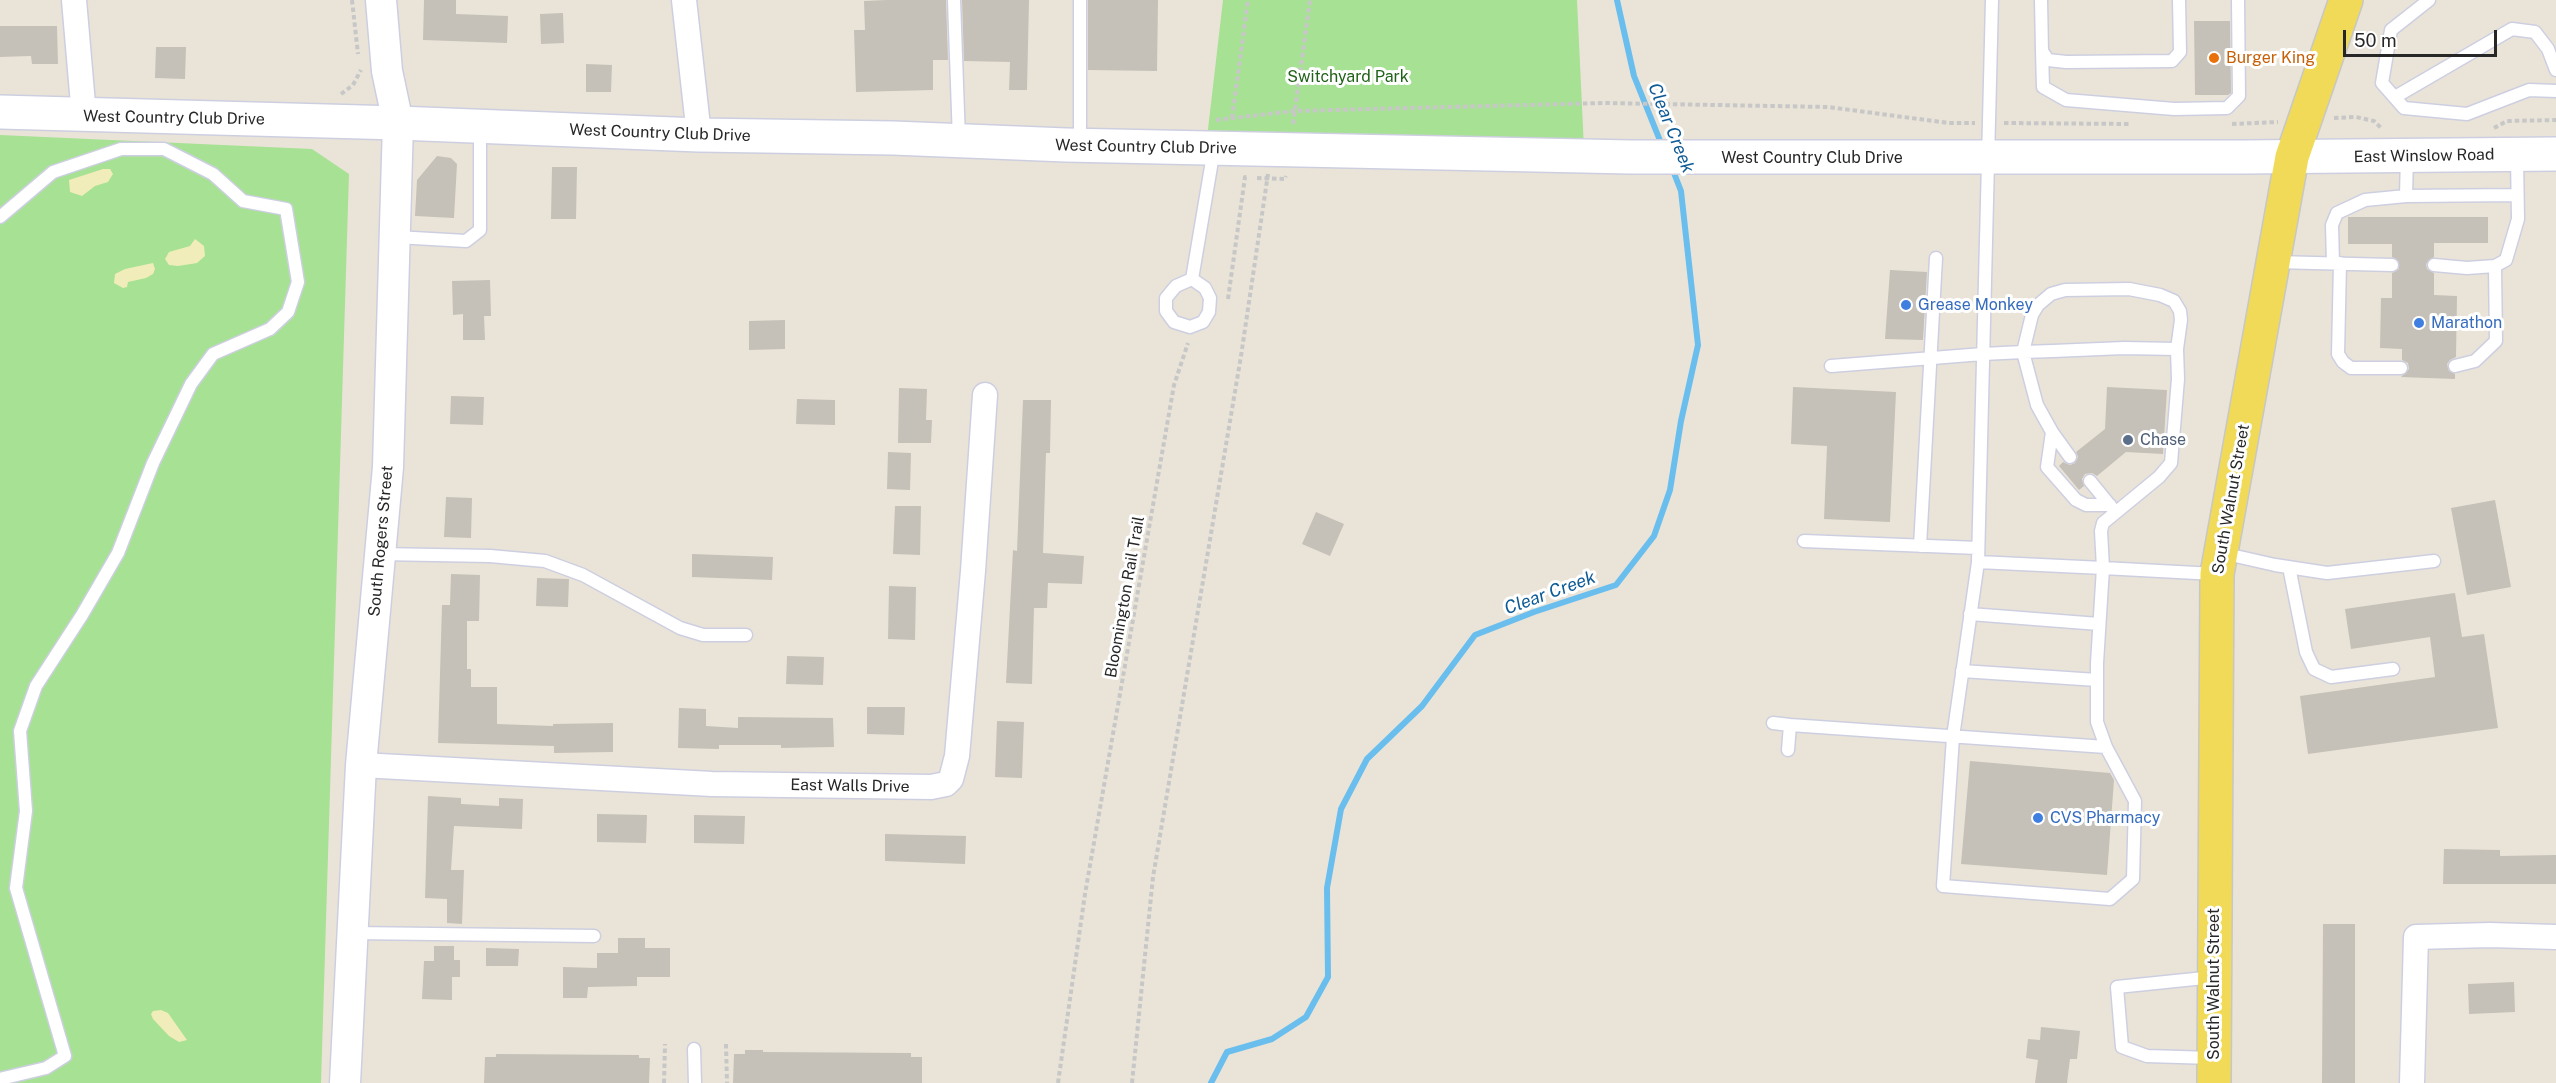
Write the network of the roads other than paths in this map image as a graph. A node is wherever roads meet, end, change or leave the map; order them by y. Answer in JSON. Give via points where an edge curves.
{"nodes":[{"id":1,"x":74,"y":0,"type":"edge"},
{"id":2,"x":381,"y":0,"type":"edge"},
{"id":3,"x":684,"y":0,"type":"edge"},
{"id":4,"x":954,"y":0,"type":"edge"},
{"id":5,"x":1080,"y":0,"type":"edge"},
{"id":6,"x":1992,"y":0,"type":"edge"},
{"id":7,"x":2041,"y":0,"type":"edge"},
{"id":8,"x":2178,"y":0,"type":"edge"},
{"id":9,"x":2238,"y":0,"type":"edge"},
{"id":10,"x":2346,"y":0,"type":"edge"},
{"id":11,"x":2429,"y":0,"type":"edge"},
{"id":12,"x":2042,"y":51,"type":"junction"},
{"id":13,"x":2556,"y":70,"type":"edge"},
{"id":14,"x":2556,"y":91,"type":"edge"},
{"id":15,"x":2395,"y":98,"type":"junction"},
{"id":16,"x":0,"y":112,"type":"edge"},
{"id":17,"x":84,"y":116,"type":"junction"},
{"id":18,"x":398,"y":123,"type":"junction"},
{"id":19,"x":480,"y":126,"type":"junction"},
{"id":20,"x":699,"y":135,"type":"junction"},
{"id":21,"x":959,"y":141,"type":"junction"},
{"id":22,"x":1080,"y":146,"type":"junction"},
{"id":23,"x":1214,"y":149,"type":"junction"},
{"id":24,"x":2556,"y":154,"type":"edge"},
{"id":25,"x":2517,"y":155,"type":"junction"},
{"id":26,"x":2407,"y":156,"type":"junction"},
{"id":27,"x":2292,"y":157,"type":"junction"},
{"id":28,"x":1988,"y":158,"type":"junction"},
{"id":29,"x":2517,"y":195,"type":"junction"},
{"id":30,"x":2406,"y":196,"type":"junction"},
{"id":31,"x":0,"y":217,"type":"edge"},
{"id":32,"x":394,"y":237,"type":"junction"},
{"id":33,"x":1936,"y":258,"type":"dead end"},
{"id":34,"x":2273,"y":262,"type":"junction"},
{"id":35,"x":2337,"y":263,"type":"junction"},
{"id":36,"x":2392,"y":265,"type":"dead end"},
{"id":37,"x":2433,"y":265,"type":"dead end"},
{"id":38,"x":2495,"y":266,"type":"junction"},
{"id":39,"x":1191,"y":279,"type":"dead end"},
{"id":40,"x":2177,"y":349,"type":"junction"},
{"id":41,"x":2023,"y":352,"type":"junction"},
{"id":42,"x":1983,"y":354,"type":"junction"},
{"id":43,"x":1931,"y":358,"type":"junction"},
{"id":44,"x":1831,"y":366,"type":"dead end"},
{"id":45,"x":2455,"y":366,"type":"dead end"},
{"id":46,"x":2402,"y":368,"type":"dead end"},
{"id":47,"x":985,"y":395,"type":"dead end"},
{"id":48,"x":2052,"y":432,"type":"junction"},
{"id":49,"x":2070,"y":456,"type":"dead end"},
{"id":50,"x":2090,"y":481,"type":"dead end"},
{"id":51,"x":2112,"y":508,"type":"junction"},
{"id":52,"x":1804,"y":541,"type":"dead end"},
{"id":53,"x":1920,"y":546,"type":"junction"},
{"id":54,"x":1978,"y":548,"type":"junction"},
{"id":55,"x":380,"y":554,"type":"junction"},
{"id":56,"x":2433,"y":561,"type":"dead end"},
{"id":57,"x":1978,"y":562,"type":"junction"},
{"id":58,"x":2219,"y":563,"type":"junction"},
{"id":59,"x":2289,"y":567,"type":"junction"},
{"id":60,"x":2103,"y":568,"type":"junction"},
{"id":61,"x":1970,"y":614,"type":"junction"},
{"id":62,"x":2099,"y":624,"type":"junction"},
{"id":63,"x":746,"y":635,"type":"dead end"},
{"id":64,"x":2394,"y":669,"type":"dead end"},
{"id":65,"x":1962,"y":671,"type":"junction"},
{"id":66,"x":2097,"y":680,"type":"junction"},
{"id":67,"x":1773,"y":723,"type":"dead end"},
{"id":68,"x":1790,"y":725,"type":"junction"},
{"id":69,"x":1953,"y":737,"type":"junction"},
{"id":70,"x":2106,"y":747,"type":"junction"},
{"id":71,"x":1788,"y":750,"type":"dead end"},
{"id":72,"x":361,"y":765,"type":"junction"},
{"id":73,"x":352,"y":933,"type":"junction"},
{"id":74,"x":594,"y":936,"type":"dead end"},
{"id":75,"x":2556,"y":937,"type":"edge"},
{"id":76,"x":2214,"y":976,"type":"junction"},
{"id":77,"x":694,"y":1049,"type":"dead end"},
{"id":78,"x":2214,"y":1071,"type":"edge"},
{"id":79,"x":2,"y":1077,"type":"edge"},
{"id":80,"x":345,"y":1083,"type":"edge"},
{"id":81,"x":695,"y":1083,"type":"edge"},
{"id":82,"x":2412,"y":1083,"type":"edge"}],
"edges":[{"from":1,"to":17,"type":"street"},
{"from":2,"to":18,"type":"street","name":"South Rogers Street","via":[[387,71]]},
{"from":3,"to":20,"type":"street"},
{"from":4,"to":21,"type":"lane"},
{"from":5,"to":22,"type":"lane"},
{"from":6,"to":28,"type":"lane"},
{"from":7,"to":12,"type":"lane"},
{"from":8,"to":12,"type":"lane","via":[[2180,52],[2172,61],[2066,62],[2048,60]]},
{"from":9,"to":12,"type":"lane","via":[[2239,96],[2227,108],[2174,109],[2066,100],[2043,87]]},
{"from":10,"to":27,"type":"main road","name":"South Walnut Street"},
{"from":11,"to":15,"type":"lane","via":[[2391,30],[2382,83]]},
{"from":13,"to":15,"type":"lane","via":[[2548,49],[2535,32],[2512,29]]},
{"from":14,"to":15,"type":"lane","via":[[2529,90],[2467,114],[2404,108]]},
{"from":16,"to":17,"type":"main road","name":"West Country Club Drive"},
{"from":17,"to":18,"type":"main road","name":"West Country Club Drive"},
{"from":18,"to":19,"type":"main road","name":"West Country Club Drive"},
{"from":18,"to":32,"type":"street","name":"South Rogers Street"},
{"from":19,"to":20,"type":"main road","name":"West Country Club Drive"},
{"from":19,"to":32,"type":"lane","via":[[480,230],[466,241]]},
{"from":20,"to":21,"type":"main road","name":"West Country Club Drive"},
{"from":21,"to":22,"type":"main road","name":"West Country Club Drive"},
{"from":22,"to":23,"type":"main road","name":"West Country Club Drive"},
{"from":23,"to":28,"type":"main road","name":"West Country Club Drive","via":[[1278,164],[1630,158]]},
{"from":23,"to":39,"type":"lane"},
{"from":24,"to":25,"type":"main road","name":"East Winslow Road"},
{"from":25,"to":26,"type":"main road","name":"East Winslow Road"},
{"from":25,"to":29,"type":"lane"},
{"from":26,"to":27,"type":"main road","name":"East Winslow Road"},
{"from":26,"to":30,"type":"lane"},
{"from":27,"to":28,"type":"main road","name":"West Country Club Drive"},
{"from":27,"to":34,"type":"main road","name":"South Walnut Street"},
{"from":28,"to":42,"type":"lane"},
{"from":29,"to":30,"type":"lane"},
{"from":29,"to":38,"type":"lane","via":[[2518,219],[2506,260]]},
{"from":30,"to":35,"type":"lane","via":[[2365,200],[2337,213],[2332,225]]},
{"from":31,"to":79,"type":"lane","via":[[53,172],[121,148],[164,148],[213,174],[243,201],[286,209],[298,282],[288,312],[270,329],[213,354],[192,384],[153,463],[118,553],[36,686],[20,731],[26,811],[16,888],[65,1056],[46,1068]]},
{"from":32,"to":55,"type":"street","name":"South Rogers Street","via":[[388,468]]},
{"from":33,"to":43,"type":"lane"},
{"from":34,"to":35,"type":"lane"},
{"from":34,"to":58,"type":"main road","name":"South Walnut Street"},
{"from":35,"to":36,"type":"lane"},
{"from":35,"to":46,"type":"lane","via":[[2338,354],[2351,368]]},
{"from":37,"to":38,"type":"lane"},
{"from":38,"to":45,"type":"lane","via":[[2496,341],[2475,361]]},
{"from":40,"to":41,"type":"lane"},
{"from":40,"to":41,"type":"lane","via":[[2181,320],[2174,301],[2129,289],[2065,290],[2051,294],[2038,305]]},
{"from":40,"to":51,"type":"lane","via":[[2171,463],[2159,477]]},
{"from":41,"to":42,"type":"lane"},
{"from":41,"to":48,"type":"lane","via":[[2037,405]]},
{"from":42,"to":43,"type":"lane"},
{"from":42,"to":54,"type":"lane"},
{"from":43,"to":44,"type":"lane"},
{"from":43,"to":53,"type":"lane"},
{"from":47,"to":72,"type":"street","name":"East Walls Drive","via":[[957,756],[946,784],[931,788],[711,784]]},
{"from":48,"to":49,"type":"lane"},
{"from":48,"to":51,"type":"lane","via":[[2048,468],[2076,500]]},
{"from":50,"to":51,"type":"lane"},
{"from":51,"to":60,"type":"lane","via":[[2101,531]]},
{"from":52,"to":53,"type":"lane"},
{"from":53,"to":54,"type":"lane"},
{"from":54,"to":57,"type":"lane"},
{"from":55,"to":63,"type":"lane","via":[[490,555],[545,561],[584,575],[680,628],[703,635]]},
{"from":55,"to":72,"type":"street","name":"South Rogers Street"},
{"from":56,"to":59,"type":"lane","via":[[2327,573]]},
{"from":57,"to":60,"type":"lane"},
{"from":57,"to":61,"type":"lane"},
{"from":58,"to":59,"type":"lane"},
{"from":58,"to":60,"type":"lane"},
{"from":58,"to":76,"type":"main road","name":"South Walnut Street"},
{"from":59,"to":64,"type":"lane","via":[[2306,652],[2314,669],[2331,678]]},
{"from":60,"to":62,"type":"lane"},
{"from":61,"to":62,"type":"lane"},
{"from":61,"to":65,"type":"lane"},
{"from":62,"to":66,"type":"lane"},
{"from":65,"to":66,"type":"lane"},
{"from":65,"to":69,"type":"lane"},
{"from":66,"to":70,"type":"lane","via":[[2097,722]]},
{"from":67,"to":68,"type":"lane"},
{"from":68,"to":69,"type":"lane"},
{"from":68,"to":71,"type":"lane"},
{"from":69,"to":70,"type":"lane"},
{"from":69,"to":70,"type":"lane","via":[[1943,886],[2110,899],[2133,879],[2136,801]]},
{"from":72,"to":73,"type":"street","name":"South Rogers Street"},
{"from":73,"to":74,"type":"lane"},
{"from":73,"to":80,"type":"street","name":"South Rogers Street"},
{"from":75,"to":82,"type":"street","via":[[2416,937]]},
{"from":76,"to":78,"type":"main road","name":"South Walnut Street"},
{"from":76,"to":78,"type":"lane","via":[[2117,987],[2122,1047]]},
{"from":77,"to":81,"type":"lane"}]}
